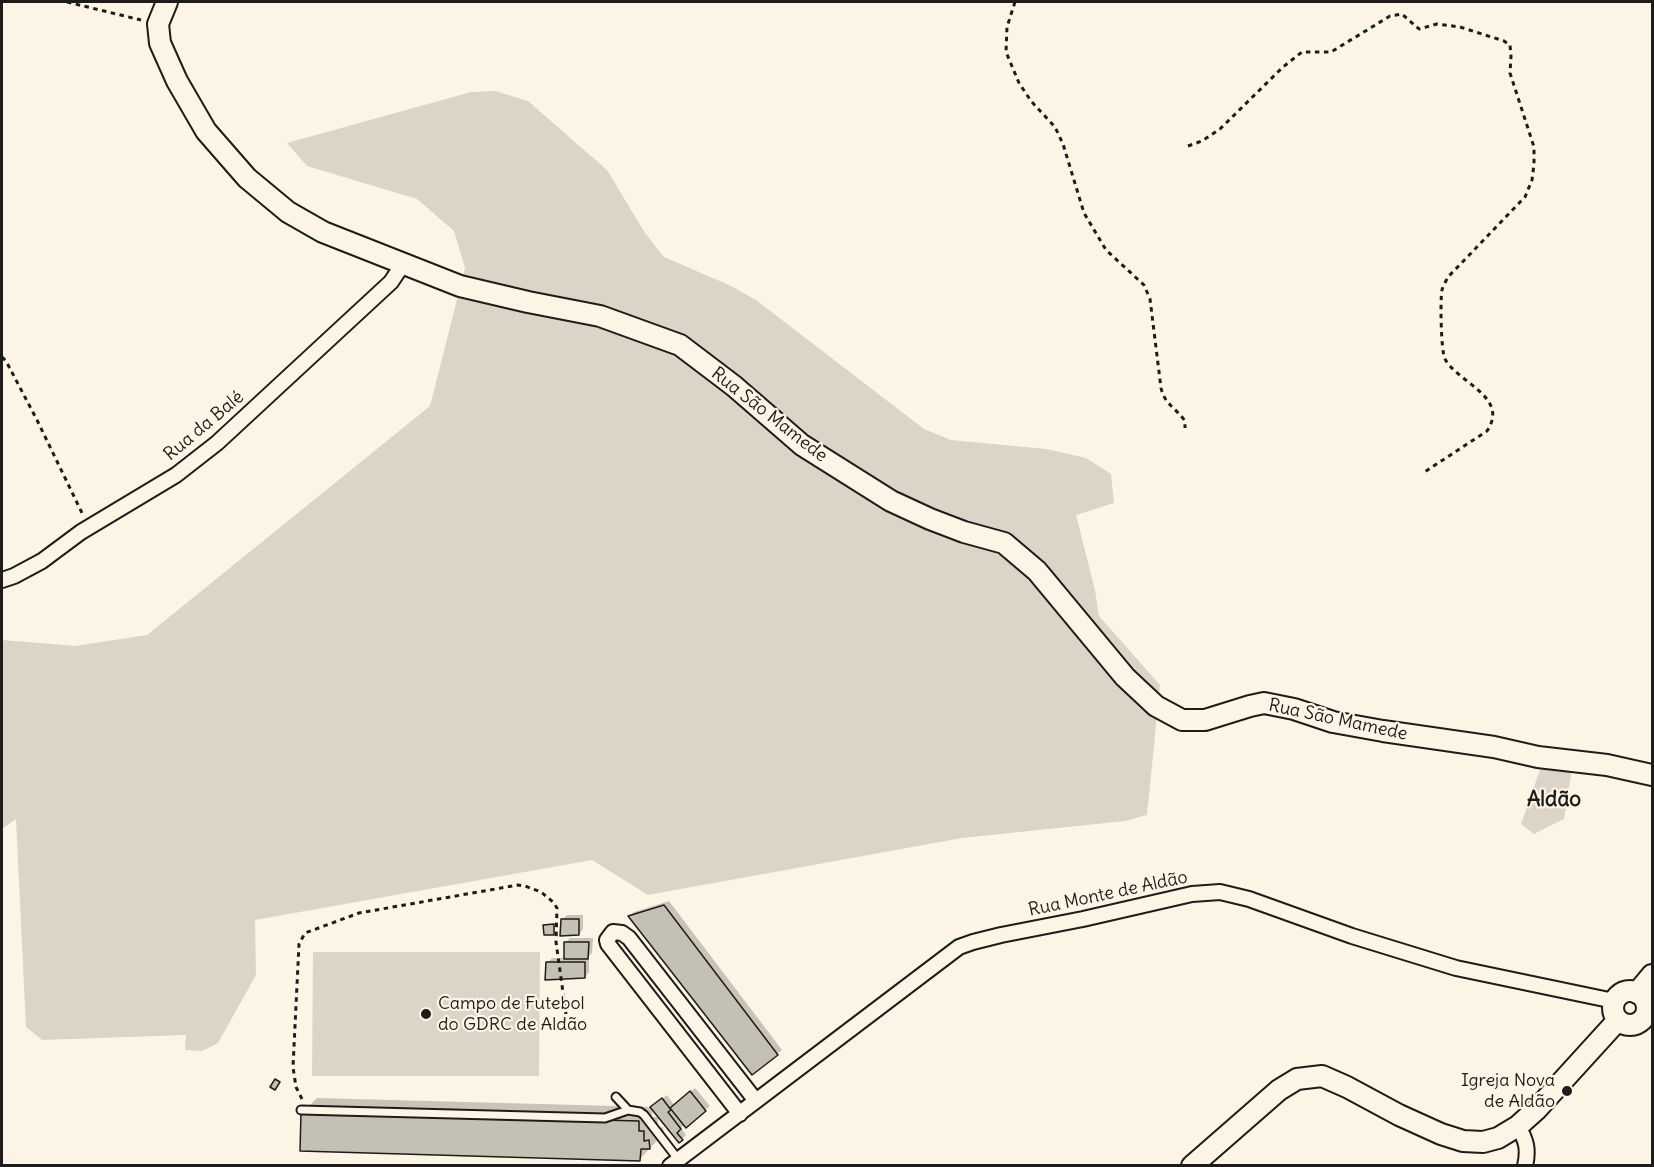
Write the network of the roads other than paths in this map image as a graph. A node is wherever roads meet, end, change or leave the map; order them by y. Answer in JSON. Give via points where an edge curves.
{"nodes":[{"id":1,"x":167,"y":2,"type":"edge"},
{"id":2,"x":403,"y":264,"type":"junction"},
{"id":3,"x":2,"y":580,"type":"edge"},
{"id":4,"x":1653,"y":775,"type":"edge"},
{"id":5,"x":1653,"y":975,"type":"edge"},
{"id":6,"x":1638,"y":993,"type":"junction"},
{"id":7,"x":1616,"y":1010,"type":"junction"},
{"id":8,"x":1649,"y":1014,"type":"edge"},
{"id":9,"x":616,"y":1096,"type":"dead end"},
{"id":10,"x":756,"y":1101,"type":"junction"},
{"id":11,"x":301,"y":1110,"type":"dead end"},
{"id":12,"x":628,"y":1110,"type":"junction"},
{"id":13,"x":740,"y":1114,"type":"junction"},
{"id":14,"x":1518,"y":1126,"type":"junction"},
{"id":15,"x":674,"y":1162,"type":"edge"},
{"id":16,"x":1191,"y":1166,"type":"edge"},
{"id":17,"x":1525,"y":1166,"type":"edge"}],
"edges":[{"from":1,"to":2,"type":"street","name":"Rua São Mamede","via":[[158,24],[160,43],[177,81],[206,130],[247,178],[288,212],[323,232]]},
{"from":2,"to":3,"type":"street","name":"Rua da Balé","via":[[391,282],[217,443],[176,475],[89,527],[42,561]]},
{"from":2,"to":4,"type":"street","name":"Rua São Mamede","via":[[460,286],[600,316],[680,345],[802,445],[891,501],[964,532],[1004,543],[1037,571],[1125,677],[1156,706],[1182,720],[1205,720],[1264,703],[1334,722]]},
{"from":5,"to":6,"type":"street"},
{"from":6,"to":7,"type":"street","via":[[1622,993]]},
{"from":6,"to":8,"type":"street"},
{"from":7,"to":8,"type":"street","via":[[1626,1024],[1634,1024]]},
{"from":7,"to":10,"type":"street","name":"Rua Monte de Aldão","via":[[1456,968],[1249,899],[1220,892],[1192,894],[959,947]]},
{"from":7,"to":14,"type":"street","via":[[1537,1109]]},
{"from":9,"to":12,"type":"lane"},
{"from":10,"to":13,"type":"street","name":"Rua Monte de Aldão"},
{"from":10,"to":13,"type":"street","via":[[629,938],[613,932],[608,944]]},
{"from":11,"to":12,"type":"lane","via":[[605,1118]]},
{"from":12,"to":15,"type":"lane","via":[[644,1116]]},
{"from":13,"to":15,"type":"street","name":"Rua Monte de Aldão"},
{"from":14,"to":16,"type":"street","via":[[1498,1138],[1463,1141],[1399,1115],[1322,1076],[1296,1079]]},
{"from":14,"to":17,"type":"street","via":[[1526,1140]]}]}
